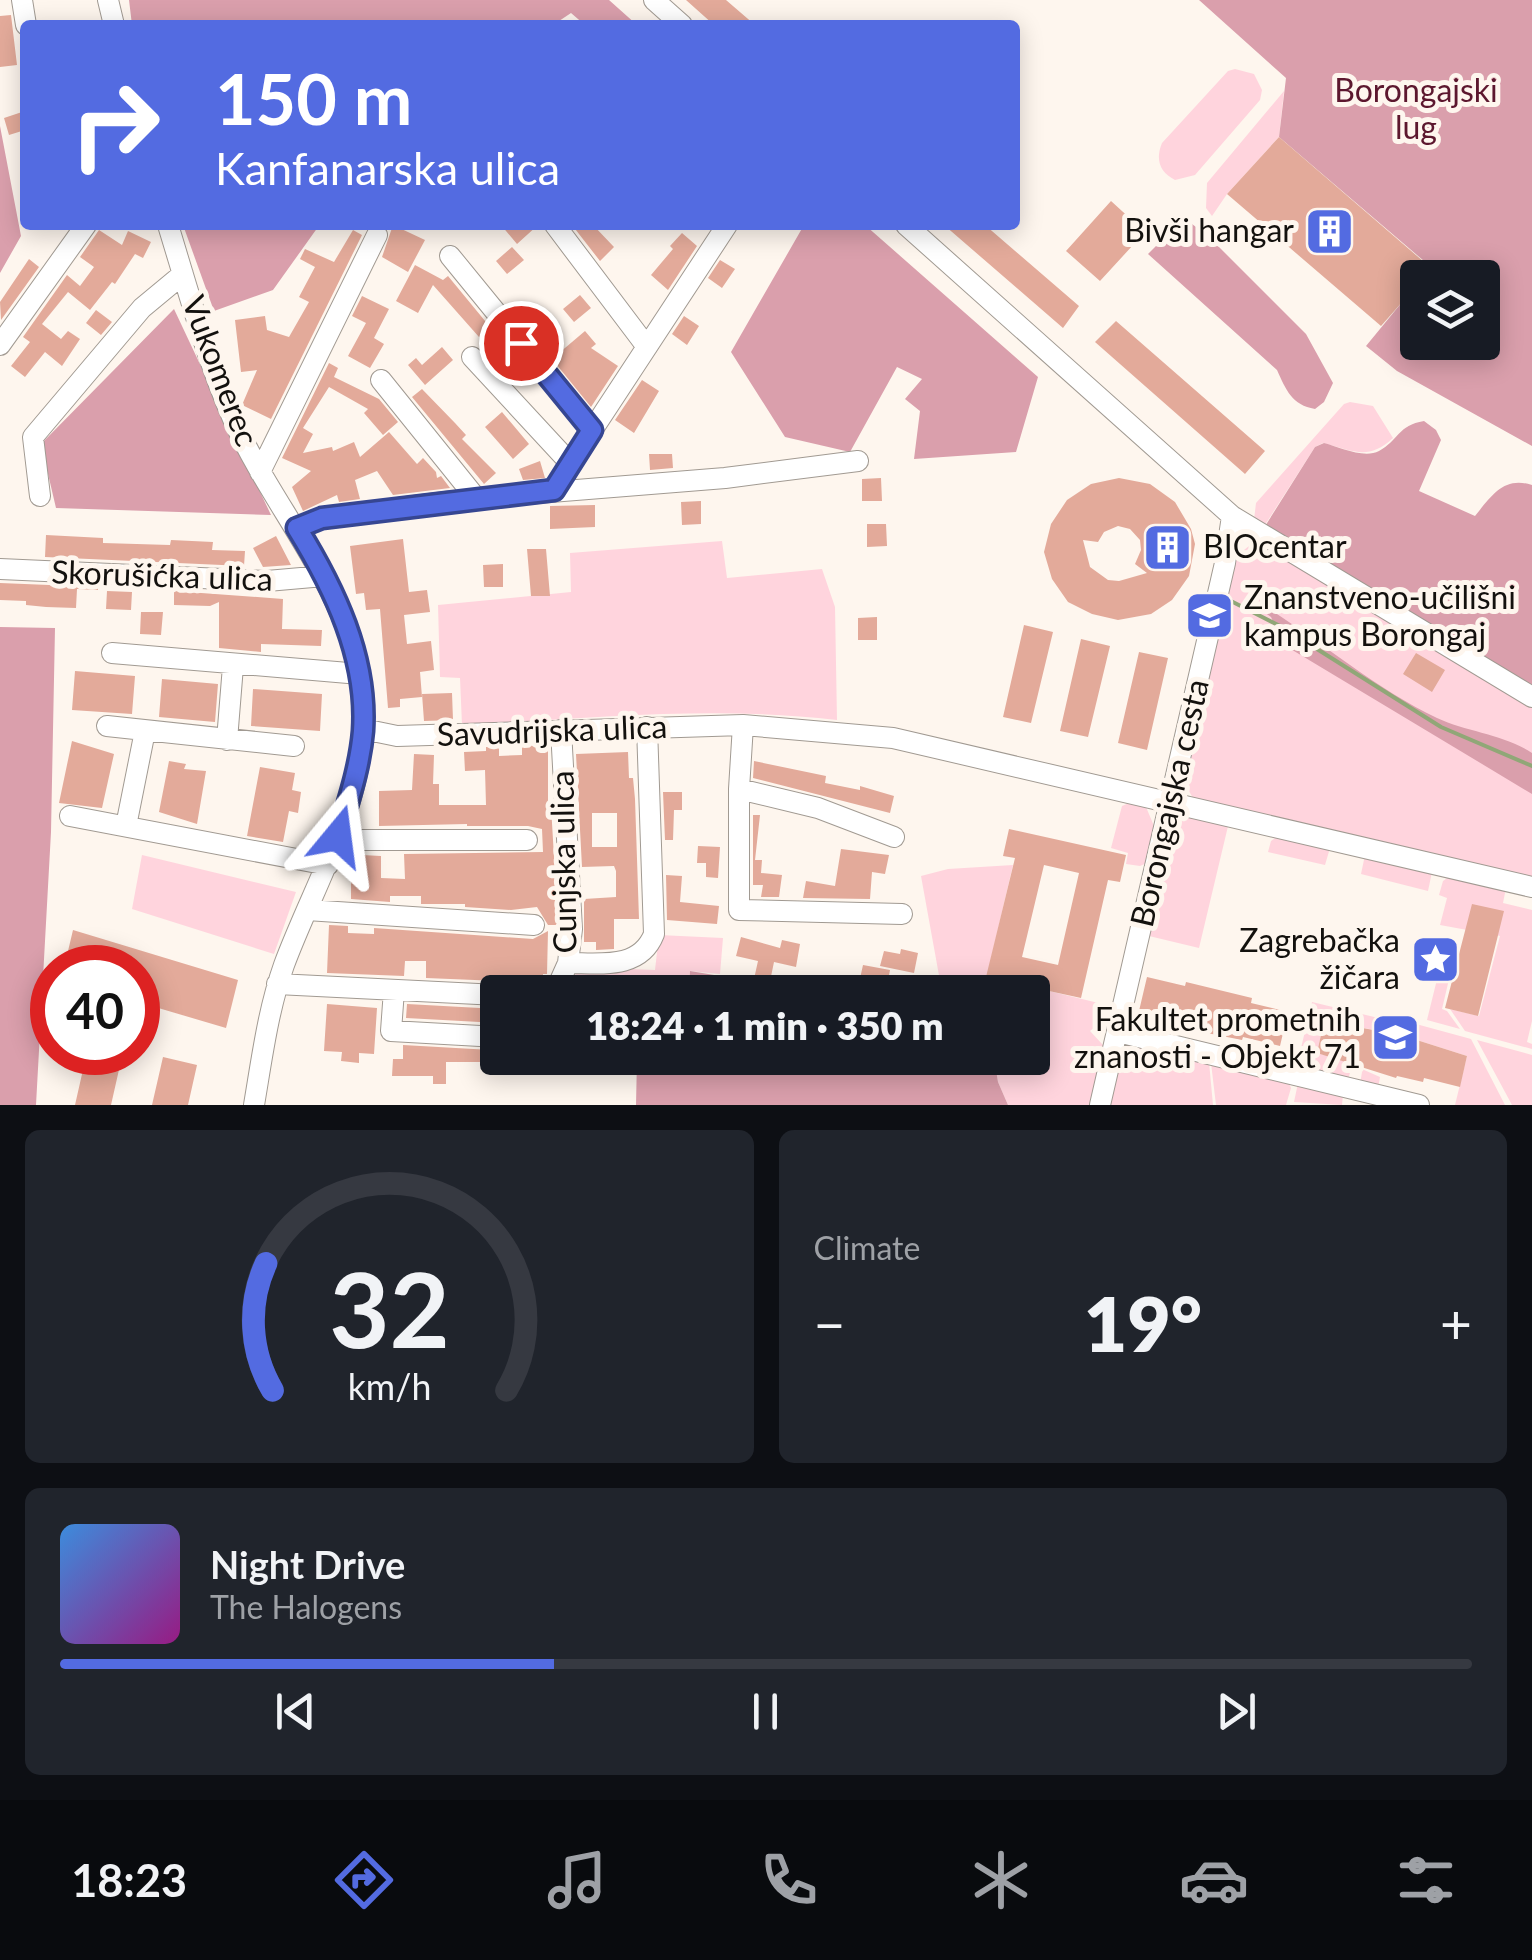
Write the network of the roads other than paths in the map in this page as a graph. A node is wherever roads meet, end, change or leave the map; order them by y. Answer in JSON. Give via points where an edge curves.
{"nodes":[{"id":1,"x":654,"y":0,"type":"edge"},
{"id":2,"x":676,"y":20,"type":"edge"},
{"id":3,"x":82,"y":230,"type":"edge"},
{"id":4,"x":170,"y":230,"type":"edge"},
{"id":5,"x":559,"y":230,"type":"edge"},
{"id":6,"x":724,"y":230,"type":"edge"},
{"id":7,"x":912,"y":230,"type":"edge"},
{"id":8,"x":377,"y":235,"type":"dead end"},
{"id":9,"x":450,"y":256,"type":"dead end"},
{"id":10,"x":183,"y":274,"type":"junction"},
{"id":11,"x":0,"y":345,"type":"edge"},
{"id":12,"x":647,"y":347,"type":"junction"},
{"id":13,"x":472,"y":357,"type":"dead end"},
{"id":14,"x":381,"y":380,"type":"dead end"},
{"id":15,"x":592,"y":430,"type":"junction"},
{"id":16,"x":858,"y":461,"type":"dead end"},
{"id":17,"x":570,"y":463,"type":"junction"},
{"id":18,"x":260,"y":472,"type":"junction"},
{"id":19,"x":554,"y":490,"type":"junction"},
{"id":20,"x":40,"y":496,"type":"dead end"},
{"id":21,"x":476,"y":498,"type":"junction"},
{"id":22,"x":1232,"y":516,"type":"junction"},
{"id":23,"x":297,"y":528,"type":"junction"},
{"id":24,"x":0,"y":569,"type":"edge"},
{"id":25,"x":324,"y":576,"type":"junction"},
{"id":26,"x":112,"y":654,"type":"dead end"},
{"id":27,"x":233,"y":666,"type":"junction"},
{"id":28,"x":360,"y":674,"type":"junction"},
{"id":29,"x":1532,"y":697,"type":"edge"},
{"id":30,"x":742,"y":725,"type":"junction"},
{"id":31,"x":107,"y":726,"type":"dead end"},
{"id":32,"x":647,"y":727,"type":"junction"},
{"id":33,"x":145,"y":730,"type":"junction"},
{"id":34,"x":363,"y":730,"type":"junction"},
{"id":35,"x":561,"y":730,"type":"junction"},
{"id":36,"x":226,"y":740,"type":"junction"},
{"id":37,"x":294,"y":746,"type":"dead end"},
{"id":38,"x":739,"y":789,"type":"junction"},
{"id":39,"x":1168,"y":802,"type":"junction"},
{"id":40,"x":70,"y":816,"type":"dead end"},
{"id":41,"x":126,"y":826,"type":"junction"},
{"id":42,"x":338,"y":836,"type":"junction"},
{"id":43,"x":894,"y":837,"type":"dead end"},
{"id":44,"x":527,"y":840,"type":"dead end"},
{"id":45,"x":328,"y":865,"type":"junction"},
{"id":46,"x":1532,"y":888,"type":"edge"},
{"id":47,"x":307,"y":910,"type":"junction"},
{"id":48,"x":902,"y":914,"type":"dead end"},
{"id":49,"x":534,"y":925,"type":"dead end"},
{"id":50,"x":568,"y":963,"type":"junction"},
{"id":51,"x":563,"y":975,"type":"edge"},
{"id":52,"x":278,"y":984,"type":"junction"},
{"id":53,"x":394,"y":990,"type":"junction"},
{"id":54,"x":480,"y":995,"type":"edge"},
{"id":55,"x":1118,"y":1032,"type":"junction"},
{"id":56,"x":480,"y":1036,"type":"edge"},
{"id":57,"x":254,"y":1105,"type":"edge"},
{"id":58,"x":1100,"y":1105,"type":"edge"},
{"id":59,"x":1419,"y":1105,"type":"edge"}],
"edges":[{"from":1,"to":2,"type":"street"},
{"from":3,"to":11,"type":"street"},
{"from":4,"to":10,"type":"street","name":"Vukomerec"},
{"from":5,"to":12,"type":"street"},
{"from":6,"to":12,"type":"street"},
{"from":7,"to":22,"type":"street"},
{"from":8,"to":18,"type":"street"},
{"from":9,"to":15,"type":"street"},
{"from":10,"to":18,"type":"street","name":"Vukomerec","via":[[232,417]]},
{"from":10,"to":20,"type":"street","via":[[142,308],[33,437]]},
{"from":12,"to":15,"type":"street"},
{"from":13,"to":17,"type":"street"},
{"from":14,"to":21,"type":"street"},
{"from":15,"to":17,"type":"street"},
{"from":16,"to":19,"type":"street"},
{"from":17,"to":19,"type":"street"},
{"from":18,"to":23,"type":"street","name":"Vukomerec"},
{"from":19,"to":21,"type":"street"},
{"from":21,"to":23,"type":"street","via":[[322,518]]},
{"from":22,"to":29,"type":"street"},
{"from":22,"to":39,"type":"street","name":"Borongajska cesta"},
{"from":23,"to":25,"type":"street","name":"Vukomerec"},
{"from":24,"to":25,"type":"street","name":"Skorušićka ulica","via":[[267,581]]},
{"from":25,"to":28,"type":"street","name":"Vukomerec"},
{"from":26,"to":27,"type":"street"},
{"from":27,"to":28,"type":"street"},
{"from":27,"to":36,"type":"street"},
{"from":28,"to":34,"type":"street","name":"Vukomerec"},
{"from":30,"to":32,"type":"street","name":"Savudrijska ulica"},
{"from":30,"to":38,"type":"street"},
{"from":30,"to":39,"type":"street","name":"Savudrijska ulica","via":[[893,738]]},
{"from":31,"to":33,"type":"street"},
{"from":32,"to":35,"type":"street","name":"Savudrijska ulica"},
{"from":32,"to":50,"type":"street","via":[[654,934],[644,950],[622,962]]},
{"from":33,"to":36,"type":"street"},
{"from":33,"to":41,"type":"street"},
{"from":34,"to":35,"type":"street","name":"Savudrijska ulica","via":[[397,736]]},
{"from":34,"to":42,"type":"street","name":"Vukomerec"},
{"from":35,"to":50,"type":"street","name":"Cunjska ulica","via":[[572,929]]},
{"from":36,"to":37,"type":"street"},
{"from":38,"to":43,"type":"street","via":[[818,808]]},
{"from":38,"to":48,"type":"street","via":[[739,910]]},
{"from":39,"to":46,"type":"street","name":"Savudrijska ulica"},
{"from":39,"to":55,"type":"street","name":"Borongajska cesta"},
{"from":40,"to":41,"type":"street"},
{"from":41,"to":45,"type":"street"},
{"from":42,"to":44,"type":"street"},
{"from":42,"to":45,"type":"street","name":"Vukomerec"},
{"from":45,"to":47,"type":"street","name":"Vukomerec"},
{"from":47,"to":49,"type":"street"},
{"from":47,"to":52,"type":"street","name":"Vukomerec"},
{"from":50,"to":51,"type":"street","name":"Cunjska ulica"},
{"from":52,"to":53,"type":"street"},
{"from":52,"to":57,"type":"street","name":"Vukomerec"},
{"from":53,"to":54,"type":"street"},
{"from":53,"to":56,"type":"street","via":[[392,1031]]},
{"from":55,"to":58,"type":"street","name":"Borongajska cesta"},
{"from":55,"to":59,"type":"street"}]}
